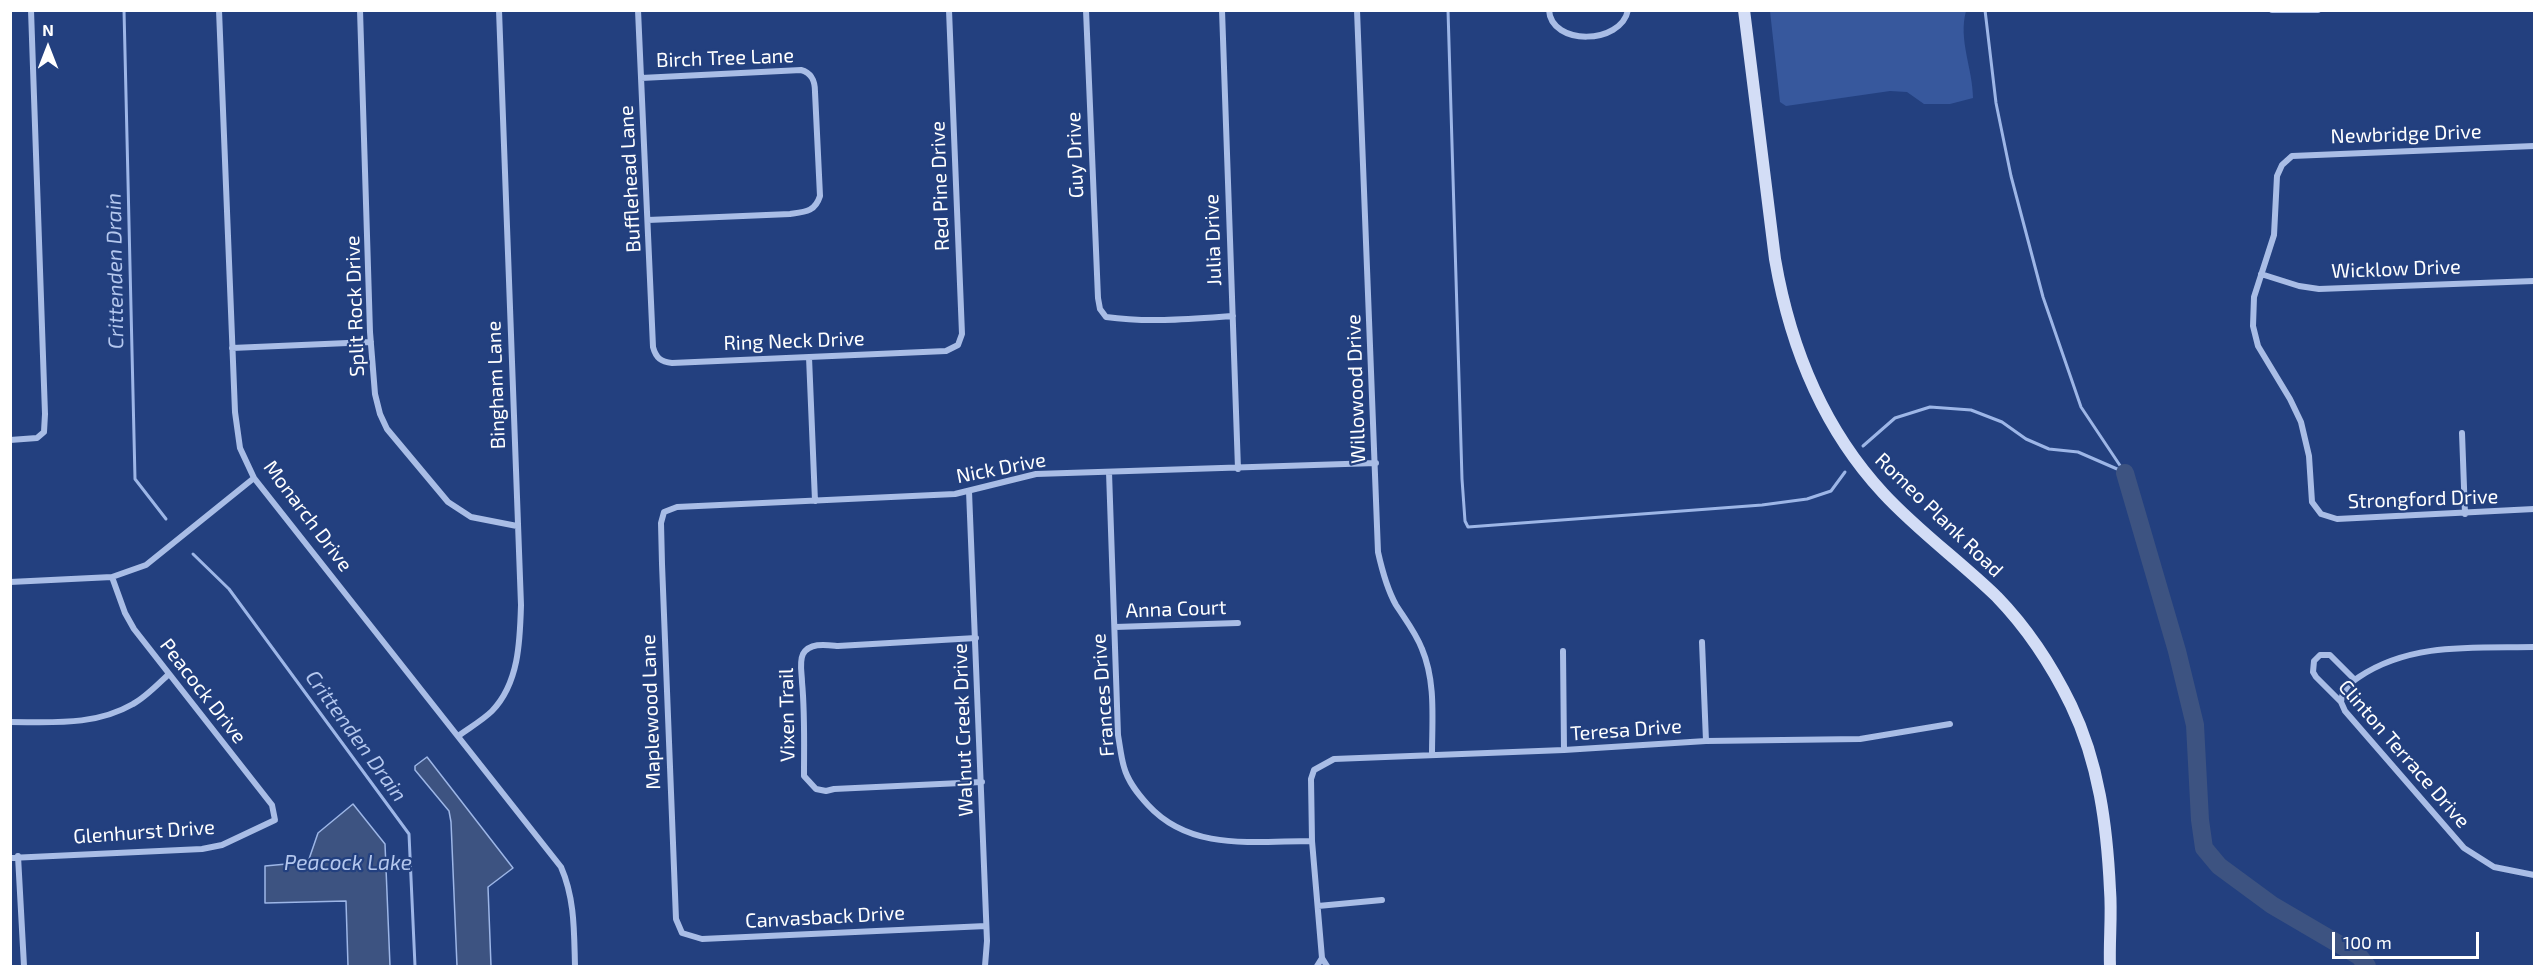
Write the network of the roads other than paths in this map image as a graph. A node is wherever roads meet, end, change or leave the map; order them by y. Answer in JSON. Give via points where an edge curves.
{"nodes":[{"id":1,"x":31,"y":10,"type":"edge"},
{"id":2,"x":219,"y":10,"type":"edge"},
{"id":3,"x":360,"y":10,"type":"edge"},
{"id":4,"x":499,"y":10,"type":"edge"},
{"id":5,"x":638,"y":10,"type":"edge"},
{"id":6,"x":949,"y":10,"type":"edge"},
{"id":7,"x":1086,"y":10,"type":"edge"},
{"id":8,"x":1222,"y":10,"type":"edge"},
{"id":9,"x":1357,"y":10,"type":"edge"},
{"id":10,"x":1549,"y":10,"type":"edge"},
{"id":11,"x":1628,"y":10,"type":"edge"},
{"id":12,"x":1744,"y":10,"type":"edge"},
{"id":13,"x":2272,"y":10,"type":"edge"},
{"id":14,"x":2318,"y":10,"type":"edge"},
{"id":15,"x":641,"y":78,"type":"junction"},
{"id":16,"x":2535,"y":146,"type":"edge"},
{"id":17,"x":648,"y":220,"type":"junction"},
{"id":18,"x":2261,"y":274,"type":"junction"},
{"id":19,"x":2535,"y":281,"type":"edge"},
{"id":20,"x":1233,"y":316,"type":"junction"},
{"id":21,"x":371,"y":342,"type":"junction"},
{"id":22,"x":653,"y":347,"type":"joint"},
{"id":23,"x":232,"y":348,"type":"junction"},
{"id":24,"x":946,"y":351,"type":"joint"},
{"id":25,"x":809,"y":357,"type":"junction"},
{"id":26,"x":2462,"y":433,"type":"dead end"},
{"id":27,"x":10,"y":440,"type":"edge"},
{"id":28,"x":1376,"y":463,"type":"junction"},
{"id":29,"x":1238,"y":468,"type":"junction"},
{"id":30,"x":1109,"y":472,"type":"junction"},
{"id":31,"x":254,"y":478,"type":"junction"},
{"id":32,"x":969,"y":491,"type":"junction"},
{"id":33,"x":815,"y":501,"type":"junction"},
{"id":34,"x":670,"y":508,"type":"joint"},
{"id":35,"x":2535,"y":509,"type":"edge"},
{"id":36,"x":2465,"y":514,"type":"junction"},
{"id":37,"x":517,"y":526,"type":"junction"},
{"id":38,"x":112,"y":577,"type":"junction"},
{"id":39,"x":10,"y":582,"type":"edge"},
{"id":40,"x":1238,"y":623,"type":"dead end"},
{"id":41,"x":1115,"y":627,"type":"junction"},
{"id":42,"x":976,"y":638,"type":"junction"},
{"id":43,"x":1702,"y":642,"type":"dead end"},
{"id":44,"x":2535,"y":646,"type":"edge"},
{"id":45,"x":1563,"y":651,"type":"dead end"},
{"id":46,"x":169,"y":674,"type":"junction"},
{"id":47,"x":2355,"y":680,"type":"junction"},
{"id":48,"x":2341,"y":702,"type":"junction"},
{"id":49,"x":10,"y":722,"type":"edge"},
{"id":50,"x":1950,"y":724,"type":"dead end"},
{"id":51,"x":458,"y":736,"type":"junction"},
{"id":52,"x":1706,"y":741,"type":"junction"},
{"id":53,"x":1564,"y":750,"type":"junction"},
{"id":54,"x":1432,"y":755,"type":"junction"},
{"id":55,"x":982,"y":782,"type":"junction"},
{"id":56,"x":275,"y":820,"type":"joint"},
{"id":57,"x":1312,"y":841,"type":"junction"},
{"id":58,"x":18,"y":856,"type":"junction"},
{"id":59,"x":10,"y":858,"type":"edge"},
{"id":60,"x":2535,"y":875,"type":"edge"},
{"id":61,"x":1382,"y":900,"type":"dead end"},
{"id":62,"x":1318,"y":906,"type":"junction"},
{"id":63,"x":676,"y":919,"type":"joint"},
{"id":64,"x":986,"y":926,"type":"junction"},
{"id":65,"x":1322,"y":958,"type":"junction"},
{"id":66,"x":24,"y":966,"type":"edge"},
{"id":67,"x":575,"y":966,"type":"edge"},
{"id":68,"x":985,"y":966,"type":"edge"},
{"id":69,"x":1317,"y":966,"type":"edge"},
{"id":70,"x":1327,"y":966,"type":"edge"},
{"id":71,"x":2110,"y":966,"type":"edge"}],
"edges":[{"from":1,"to":27,"type":"street","via":[[44,432],[37,438]]},
{"from":2,"to":23,"type":"street","name":"Monarch Drive"},
{"from":3,"to":21,"type":"street","name":"Split Rock Drive"},
{"from":4,"to":37,"type":"street","name":"Bingham Lane"},
{"from":5,"to":15,"type":"street","name":"Bufflehead Lane"},
{"from":6,"to":24,"type":"street","name":"Red Pine Drive","via":[[962,334],[958,345]]},
{"from":7,"to":20,"type":"street","name":"Guy Drive","via":[[1100,309],[1106,316],[1118,318]]},
{"from":8,"to":20,"type":"street","name":"Julia Drive"},
{"from":9,"to":28,"type":"street","name":"Willowood Drive"},
{"from":10,"to":11,"type":"street","via":[[1554,26],[1566,34],[1611,33],[1622,25]]},
{"from":12,"to":71,"type":"main road","name":"Romeo Plank Road","via":[[1775,259],[1786,319],[1797,351],[1827,416],[1858,465],[1903,513],[2011,612],[2071,705],[2101,796],[2110,891]]},
{"from":13,"to":14,"type":"street"},
{"from":15,"to":17,"type":"street","name":"Bufflehead Lane"},
{"from":15,"to":17,"type":"street","name":"Birch Tree Lane","via":[[793,69],[810,74],[815,85],[820,196],[816,207],[790,214]]},
{"from":16,"to":18,"type":"street","name":"Newbridge Drive","via":[[2297,155],[2282,165],[2277,176],[2274,235]]},
{"from":17,"to":22,"type":"street","name":"Bufflehead Lane"},
{"from":18,"to":19,"type":"street","name":"Wicklow Drive","via":[[2319,288]]},
{"from":18,"to":36,"type":"street","name":"Strongford Drive","via":[[2253,307],[2255,337],[2301,422],[2316,509],[2337,519]]},
{"from":20,"to":29,"type":"street","name":"Julia Drive"},
{"from":21,"to":23,"type":"street"},
{"from":21,"to":37,"type":"street","name":"Split Rock Drive","via":[[375,394],[387,429],[448,502],[471,517]]},
{"from":22,"to":25,"type":"street","name":"Ring Neck Drive","via":[[658,358],[672,363]]},
{"from":23,"to":31,"type":"street","name":"Monarch Drive","via":[[240,448]]},
{"from":24,"to":25,"type":"street","name":"Ring Neck Drive"},
{"from":25,"to":33,"type":"street"},
{"from":26,"to":36,"type":"street"},
{"from":28,"to":29,"type":"street","name":"Nick Drive"},
{"from":28,"to":54,"type":"street","name":"Willowood Drive","via":[[1378,552],[1382,572],[1422,648],[1428,669]]},
{"from":29,"to":30,"type":"street","name":"Nick Drive"},
{"from":30,"to":32,"type":"street","name":"Nick Drive","via":[[1036,474]]},
{"from":30,"to":41,"type":"street","name":"Frances Drive"},
{"from":31,"to":38,"type":"street","via":[[146,565]]},
{"from":31,"to":51,"type":"street","name":"Monarch Drive"},
{"from":32,"to":33,"type":"street","name":"Nick Drive"},
{"from":32,"to":42,"type":"street","name":"Walnut Creek Drive"},
{"from":33,"to":34,"type":"street","name":"Nick Drive"},
{"from":34,"to":63,"type":"street","name":"Maplewood Lane","via":[[661,516],[661,524]]},
{"from":35,"to":36,"type":"street","name":"Strongford Drive"},
{"from":37,"to":51,"type":"street","name":"Bingham Lane","via":[[520,645],[511,679],[492,711]]},
{"from":38,"to":39,"type":"street"},
{"from":38,"to":46,"type":"street","name":"Peacock Drive","via":[[134,629]]},
{"from":40,"to":41,"type":"street","name":"Anna Court"},
{"from":41,"to":57,"type":"street","name":"Frances Drive","via":[[1118,735],[1124,768],[1136,792],[1153,811],[1174,828],[1197,837],[1221,841]]},
{"from":42,"to":55,"type":"street","name":"Walnut Creek Drive"},
{"from":42,"to":55,"type":"street","name":"Vixen Trail","via":[[811,647],[803,654],[801,667],[804,776],[816,789],[826,791]]},
{"from":43,"to":52,"type":"street"},
{"from":44,"to":47,"type":"street","via":[[2417,652],[2383,663]]},
{"from":45,"to":53,"type":"street"},
{"from":46,"to":49,"type":"street","via":[[135,704],[107,716],[86,721]]},
{"from":46,"to":56,"type":"street","name":"Peacock Drive","via":[[272,805]]},
{"from":47,"to":48,"type":"street","via":[[2345,689]]},
{"from":47,"to":48,"type":"street","name":"Clinton Terrace Drive","via":[[2330,655],[2320,655],[2313,661],[2316,677]]},
{"from":48,"to":60,"type":"street","name":"Clinton Terrace Drive","via":[[2464,848],[2494,867]]},
{"from":50,"to":52,"type":"street","name":"Teresa Drive","via":[[1860,739]]},
{"from":51,"to":67,"type":"street","name":"Monarch Drive","via":[[561,867],[569,887]]},
{"from":52,"to":53,"type":"street","name":"Teresa Drive"},
{"from":53,"to":54,"type":"street","name":"Teresa Drive"},
{"from":54,"to":57,"type":"street","name":"Teresa Drive","via":[[1334,759],[1314,770]]},
{"from":55,"to":64,"type":"street","name":"Walnut Creek Drive"},
{"from":56,"to":58,"type":"street","name":"Glenhurst Drive","via":[[222,845],[202,849]]},
{"from":57,"to":62,"type":"street"},
{"from":58,"to":59,"type":"street","name":"Glenhurst Drive"},
{"from":58,"to":66,"type":"street"},
{"from":61,"to":62,"type":"street"},
{"from":62,"to":65,"type":"street"},
{"from":63,"to":64,"type":"street","name":"Canvasback Drive","via":[[682,933],[702,939]]},
{"from":64,"to":68,"type":"street","name":"Walnut Creek Drive"},
{"from":65,"to":69,"type":"street"},
{"from":65,"to":70,"type":"street"}]}
